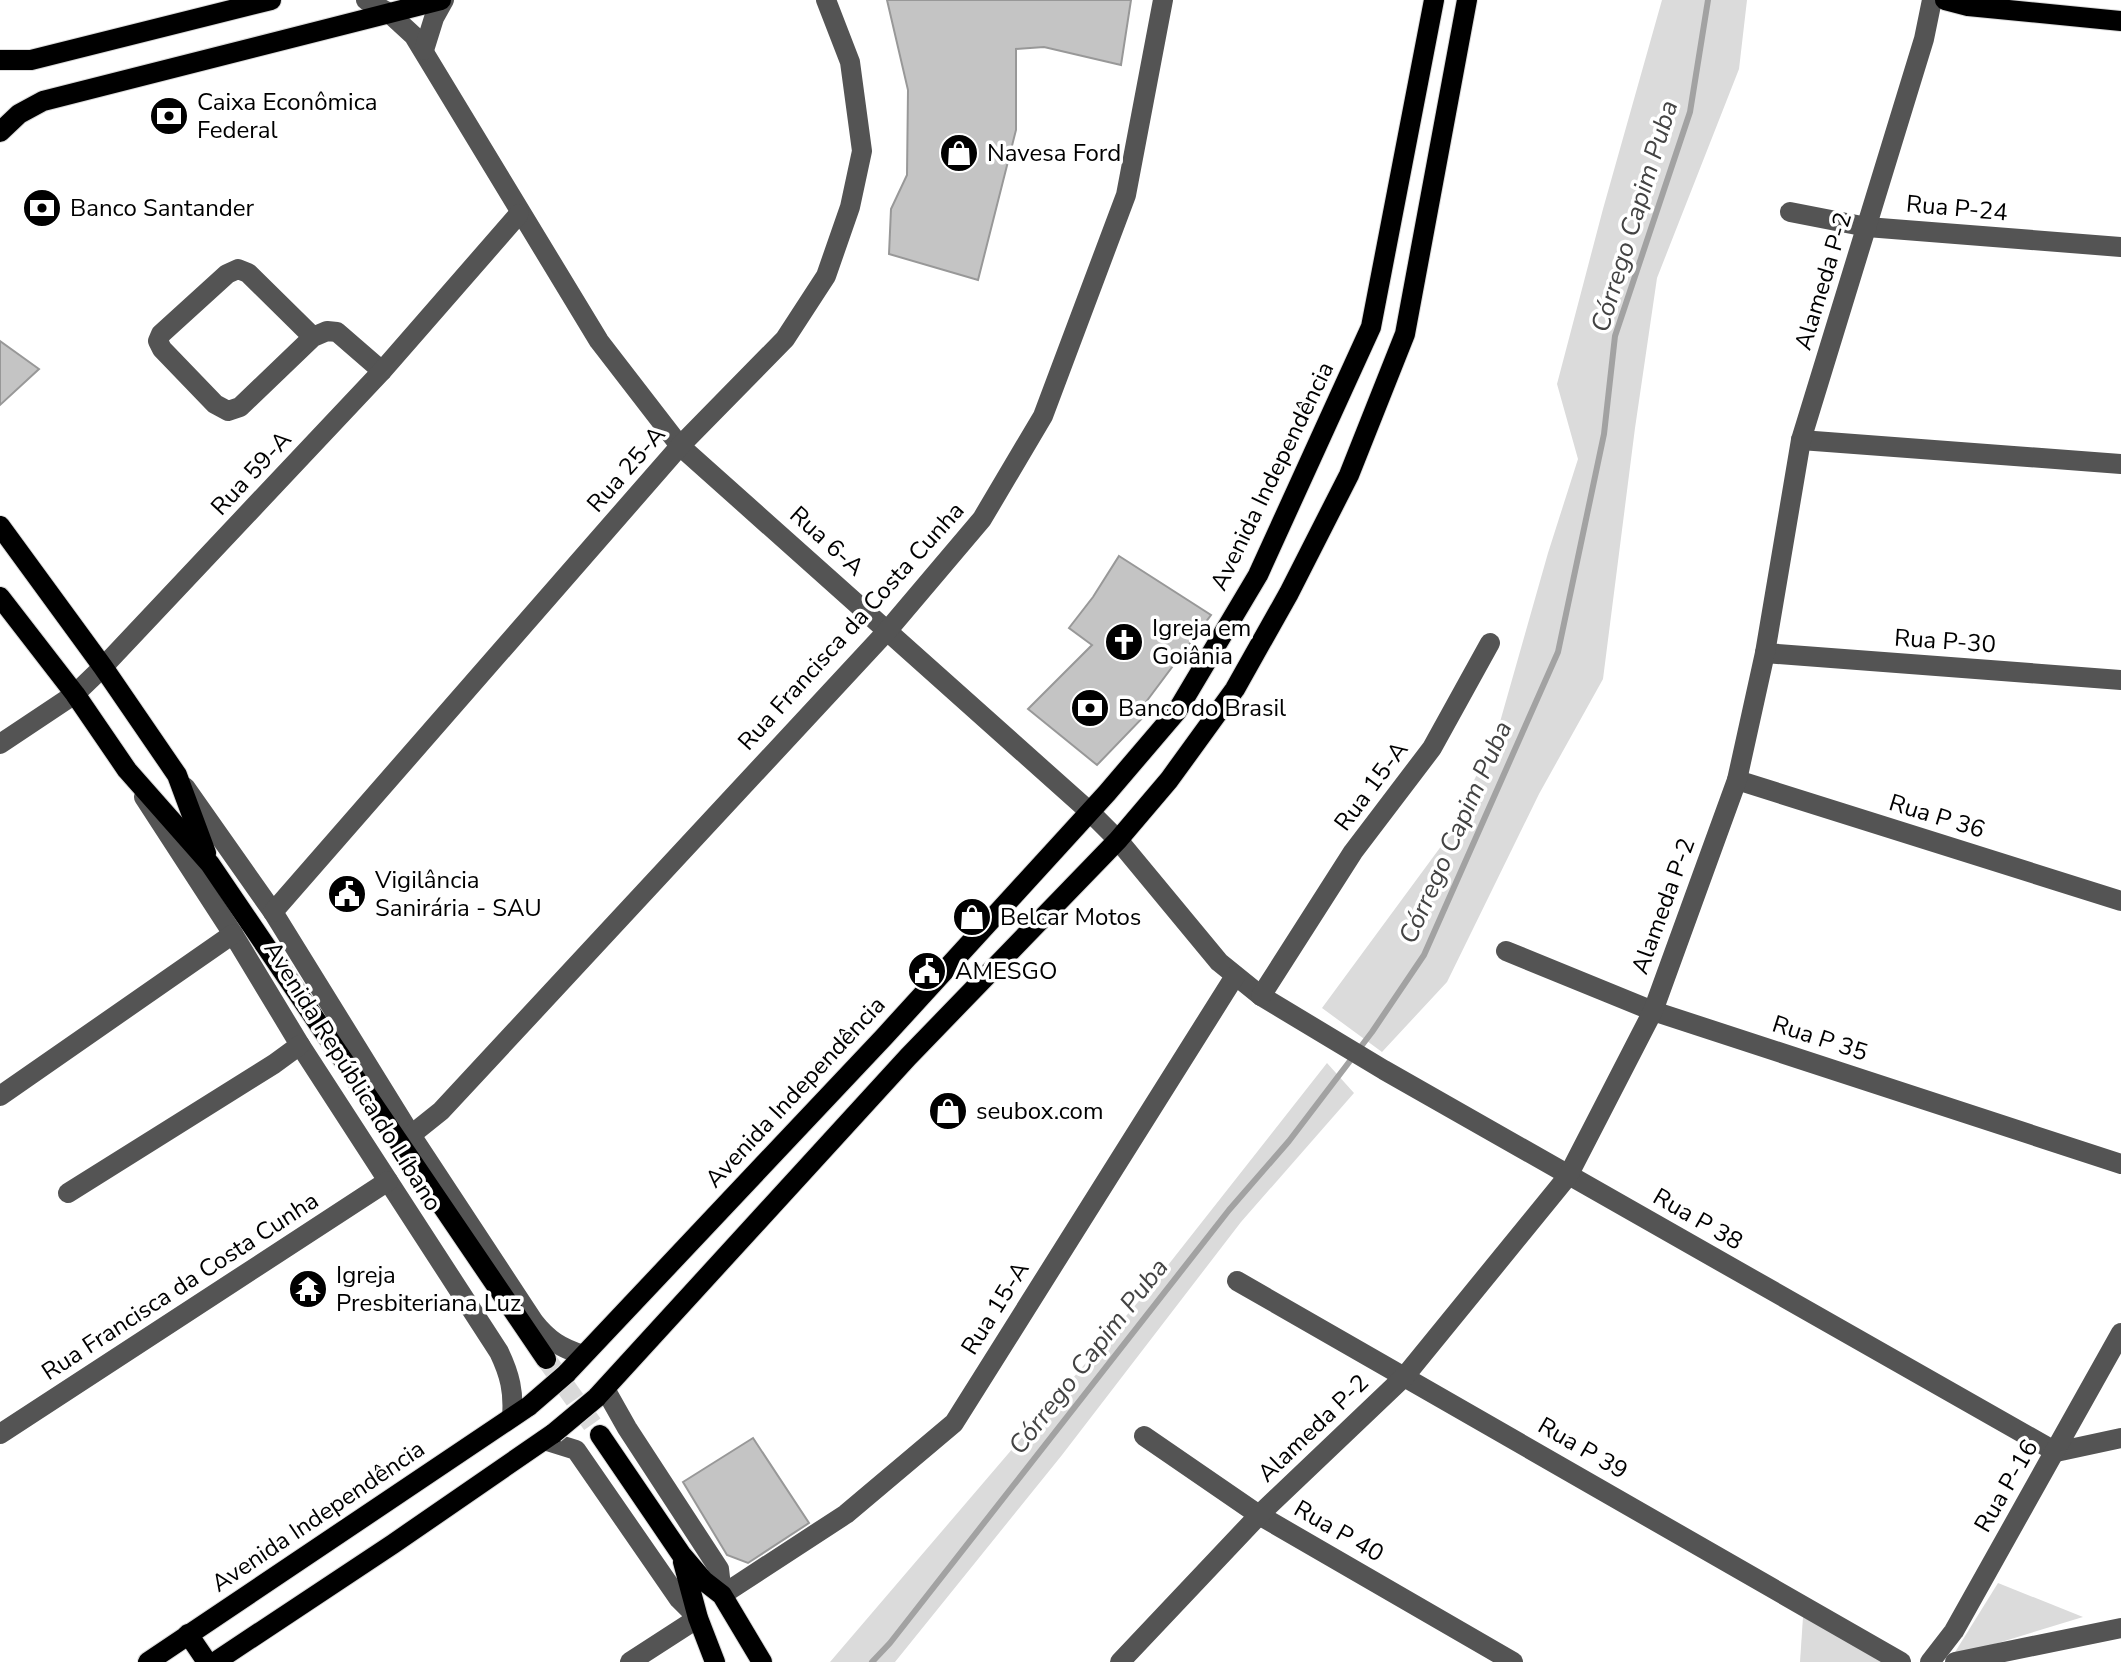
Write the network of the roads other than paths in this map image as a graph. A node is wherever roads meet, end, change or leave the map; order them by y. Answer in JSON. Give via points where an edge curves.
{"nodes":[{"id":1,"x":271,"y":0,"type":"edge"},
{"id":2,"x":366,"y":0,"type":"edge"},
{"id":3,"x":826,"y":0,"type":"edge"},
{"id":4,"x":1163,"y":0,"type":"edge"},
{"id":5,"x":1434,"y":0,"type":"edge"},
{"id":6,"x":1467,"y":0,"type":"edge"},
{"id":7,"x":1932,"y":0,"type":"edge"},
{"id":8,"x":1945,"y":0,"type":"edge"},
{"id":9,"x":430,"y":1,"type":"edge"},
{"id":10,"x":389,"y":13,"type":"junction"},
{"id":11,"x":2121,"y":21,"type":"edge"},
{"id":12,"x":424,"y":50,"type":"junction"},
{"id":13,"x":0,"y":60,"type":"edge"},
{"id":14,"x":0,"y":132,"type":"edge"},
{"id":15,"x":1790,"y":212,"type":"dead end"},
{"id":16,"x":519,"y":214,"type":"junction"},
{"id":17,"x":1867,"y":227,"type":"junction"},
{"id":18,"x":2121,"y":247,"type":"edge"},
{"id":19,"x":1371,"y":327,"type":"junction"},
{"id":20,"x":1405,"y":334,"type":"junction"},
{"id":21,"x":313,"y":337,"type":"junction"},
{"id":22,"x":382,"y":371,"type":"junction"},
{"id":23,"x":1801,"y":440,"type":"junction"},
{"id":24,"x":680,"y":446,"type":"junction"},
{"id":25,"x":2121,"y":464,"type":"edge"},
{"id":26,"x":0,"y":526,"type":"edge"},
{"id":27,"x":0,"y":597,"type":"edge"},
{"id":28,"x":888,"y":630,"type":"junction"},
{"id":29,"x":1490,"y":643,"type":"dead end"},
{"id":30,"x":1765,"y":653,"type":"junction"},
{"id":31,"x":103,"y":667,"type":"junction"},
{"id":32,"x":2121,"y":680,"type":"edge"},
{"id":33,"x":75,"y":694,"type":"junction"},
{"id":34,"x":0,"y":744,"type":"edge"},
{"id":35,"x":127,"y":770,"type":"junction"},
{"id":36,"x":177,"y":775,"type":"junction"},
{"id":37,"x":1737,"y":780,"type":"junction"},
{"id":38,"x":1090,"y":812,"type":"junction"},
{"id":39,"x":1118,"y":840,"type":"junction"},
{"id":40,"x":210,"y":864,"type":"junction"},
{"id":41,"x":2121,"y":901,"type":"edge"},
{"id":42,"x":273,"y":912,"type":"junction"},
{"id":43,"x":233,"y":934,"type":"junction"},
{"id":44,"x":1506,"y":951,"type":"dead end"},
{"id":45,"x":1235,"y":976,"type":"junction"},
{"id":46,"x":1261,"y":996,"type":"junction"},
{"id":47,"x":1653,"y":1011,"type":"junction"},
{"id":48,"x":1317,"y":1028,"type":"joint"},
{"id":49,"x":884,"y":1037,"type":"junction"},
{"id":50,"x":300,"y":1045,"type":"junction"},
{"id":51,"x":908,"y":1057,"type":"junction"},
{"id":52,"x":0,"y":1096,"type":"edge"},
{"id":53,"x":411,"y":1135,"type":"junction"},
{"id":54,"x":2121,"y":1164,"type":"edge"},
{"id":55,"x":1568,"y":1176,"type":"junction"},
{"id":56,"x":388,"y":1181,"type":"junction"},
{"id":57,"x":68,"y":1193,"type":"dead end"},
{"id":58,"x":1237,"y":1281,"type":"dead end"},
{"id":59,"x":2121,"y":1333,"type":"edge"},
{"id":60,"x":583,"y":1355,"type":"junction"},
{"id":61,"x":546,"y":1359,"type":"tunnel mouth"},
{"id":62,"x":1405,"y":1376,"type":"junction"},
{"id":63,"x":600,"y":1393,"type":"junction"},
{"id":64,"x":521,"y":1411,"type":"junction"},
{"id":65,"x":0,"y":1434,"type":"edge"},
{"id":66,"x":600,"y":1435,"type":"tunnel mouth"},
{"id":67,"x":549,"y":1436,"type":"junction"},
{"id":68,"x":1144,"y":1436,"type":"dead end"},
{"id":69,"x":2121,"y":1438,"type":"edge"},
{"id":70,"x":2056,"y":1452,"type":"junction"},
{"id":71,"x":1259,"y":1515,"type":"junction"},
{"id":72,"x":681,"y":1554,"type":"junction"},
{"id":73,"x":722,"y":1595,"type":"junction"},
{"id":74,"x":698,"y":1618,"type":"junction"},
{"id":75,"x":2121,"y":1628,"type":"edge"},
{"id":76,"x":188,"y":1634,"type":"junction"},
{"id":77,"x":1122,"y":1661,"type":"edge"},
{"id":78,"x":148,"y":1662,"type":"edge"},
{"id":79,"x":207,"y":1662,"type":"edge"},
{"id":80,"x":215,"y":1662,"type":"edge"},
{"id":81,"x":630,"y":1662,"type":"edge"},
{"id":82,"x":715,"y":1662,"type":"edge"},
{"id":83,"x":762,"y":1662,"type":"edge"},
{"id":84,"x":1513,"y":1662,"type":"edge"},
{"id":85,"x":1901,"y":1662,"type":"edge"},
{"id":86,"x":1930,"y":1662,"type":"edge"},
{"id":87,"x":1955,"y":1662,"type":"edge"}],
"edges":[{"from":1,"to":13,"type":"main road","via":[[31,60]]},
{"from":2,"to":10,"type":"street","name":"Rua 6-A"},
{"from":3,"to":24,"type":"street","name":"Rua 25-A","via":[[850,62],[862,151],[850,207],[826,276],[785,339]]},
{"from":4,"to":28,"type":"street","name":"Rua Francisca da Costa Cunha","via":[[1126,195],[1043,416],[982,519]]},
{"from":5,"to":19,"type":"main road","name":"Avenida Independência"},
{"from":6,"to":20,"type":"main road"},
{"from":7,"to":17,"type":"street","name":"Alameda P-2"},
{"from":8,"to":11,"type":"main road"},
{"from":9,"to":10,"type":"main road"},
{"from":9,"to":12,"type":"street","via":[[434,18]]},
{"from":10,"to":12,"type":"street","name":"Rua 6-A"},
{"from":10,"to":14,"type":"main road","via":[[43,101]]},
{"from":12,"to":16,"type":"street","name":"Rua 6-A"},
{"from":15,"to":17,"type":"street","name":"Rua P-24"},
{"from":16,"to":22,"type":"street","name":"Rua 59-A"},
{"from":16,"to":24,"type":"street","name":"Rua 6-A","via":[[599,341]]},
{"from":17,"to":18,"type":"street","name":"Rua P-24"},
{"from":17,"to":23,"type":"street","name":"Alameda P-2"},
{"from":19,"to":20,"type":"main road"},
{"from":19,"to":38,"type":"main road","name":"Avenida Independência","via":[[1258,575],[1177,711]]},
{"from":20,"to":39,"type":"main road","via":[[1349,475],[1289,593],[1242,675],[1169,780]]},
{"from":21,"to":21,"type":"street","via":[[240,407],[228,411],[215,404],[158,341],[238,269]]},
{"from":21,"to":22,"type":"street","via":[[337,332]]},
{"from":22,"to":31,"type":"street","name":"Rua 59-A"},
{"from":23,"to":25,"type":"street"},
{"from":23,"to":30,"type":"street","name":"Alameda P-2"},
{"from":24,"to":28,"type":"street","name":"Rua 6-A"},
{"from":24,"to":42,"type":"street","name":"Rua 25-A"},
{"from":26,"to":31,"type":"main road","name":"Avenida República do Líbano"},
{"from":27,"to":33,"type":"main road","name":"Avenida República do Líbano"},
{"from":28,"to":38,"type":"street","name":"Rua 6-A"},
{"from":28,"to":53,"type":"street","name":"Rua Francisca da Costa Cunha","via":[[441,1111]]},
{"from":29,"to":46,"type":"street","name":"Rua 15-A","via":[[1432,748],[1353,852]]},
{"from":30,"to":32,"type":"street","name":"Rua P-30"},
{"from":30,"to":37,"type":"street","name":"Alameda P-2"},
{"from":31,"to":33,"type":"street","name":"Rua 59-A"},
{"from":31,"to":36,"type":"main road","name":"Avenida República do Líbano"},
{"from":33,"to":34,"type":"street","name":"Rua 59-A"},
{"from":33,"to":35,"type":"main road","name":"Avenida República do Líbano"},
{"from":35,"to":40,"type":"main road","name":"Avenida República do Líbano"},
{"from":35,"to":43,"type":"street","name":"Avenida República do Líbano"},
{"from":36,"to":40,"type":"main road","name":"Avenida República do Líbano"},
{"from":36,"to":42,"type":"street","name":"Avenida República do Líbano"},
{"from":37,"to":41,"type":"street","name":"Rua P 36"},
{"from":37,"to":47,"type":"street","name":"Alameda P-2"},
{"from":38,"to":39,"type":"street","name":"Rua 6-A"},
{"from":38,"to":49,"type":"main road","name":"Avenida Independência"},
{"from":39,"to":45,"type":"street","name":"Rua 6-A"},
{"from":39,"to":51,"type":"main road"},
{"from":40,"to":61,"type":"main road","name":"Avenida República do Líbano"},
{"from":42,"to":53,"type":"street","name":"Avenida República do Líbano"},
{"from":43,"to":50,"type":"street","name":"Avenida República do Líbano"},
{"from":43,"to":52,"type":"street"},
{"from":44,"to":47,"type":"street","name":"Rua P 35"},
{"from":45,"to":46,"type":"street","name":"Rua 6-A"},
{"from":45,"to":73,"type":"street","name":"Rua 15-A","via":[[954,1423],[846,1514]]},
{"from":46,"to":48,"type":"street","name":"Rua 6-A"},
{"from":47,"to":54,"type":"street","name":"Rua P 35"},
{"from":47,"to":55,"type":"street","name":"Alameda P-2"},
{"from":48,"to":55,"type":"street","name":"Rua P 38"},
{"from":49,"to":51,"type":"main road"},
{"from":49,"to":60,"type":"main road","name":"Avenida Independência"},
{"from":50,"to":56,"type":"street","name":"Avenida República do Líbano"},
{"from":50,"to":57,"type":"street"},
{"from":51,"to":63,"type":"main road"},
{"from":53,"to":60,"type":"street","name":"Avenida República do Líbano","via":[[534,1322],[562,1348]]},
{"from":55,"to":62,"type":"street","name":"Alameda P-2"},
{"from":55,"to":70,"type":"street","name":"Rua P 38"},
{"from":56,"to":64,"type":"street","name":"Avenida República do Líbano","via":[[499,1352]]},
{"from":56,"to":65,"type":"street","name":"Rua Francisca da Costa Cunha"},
{"from":58,"to":62,"type":"street","name":"Rua P 39"},
{"from":59,"to":70,"type":"street","name":"Rua P-16"},
{"from":60,"to":64,"type":"main road","name":"Avenida Independência","bridge":true},
{"from":62,"to":71,"type":"street","name":"Alameda P-2"},
{"from":62,"to":85,"type":"street","name":"Rua P 39"},
{"from":63,"to":67,"type":"main road","bridge":true},
{"from":63,"to":73,"type":"street","via":[[719,1569]]},
{"from":64,"to":76,"type":"main road","name":"Avenida Independência"},
{"from":66,"to":72,"type":"main road"},
{"from":67,"to":74,"type":"street","via":[[576,1450],[679,1599]]},
{"from":67,"to":80,"type":"main road"},
{"from":68,"to":71,"type":"street","name":"Rua P 40"},
{"from":69,"to":70,"type":"street"},
{"from":70,"to":86,"type":"street","name":"Rua P-16","via":[[1954,1631]]},
{"from":71,"to":77,"type":"street","name":"Alameda P-2"},
{"from":71,"to":84,"type":"street","name":"Rua P 40"},
{"from":72,"to":73,"type":"main road"},
{"from":72,"to":74,"type":"main road"},
{"from":73,"to":83,"type":"main road"},
{"from":74,"to":81,"type":"street"},
{"from":74,"to":82,"type":"main road"},
{"from":75,"to":87,"type":"street"},
{"from":76,"to":78,"type":"main road","name":"Avenida Independência"},
{"from":76,"to":79,"type":"main road"}]}
